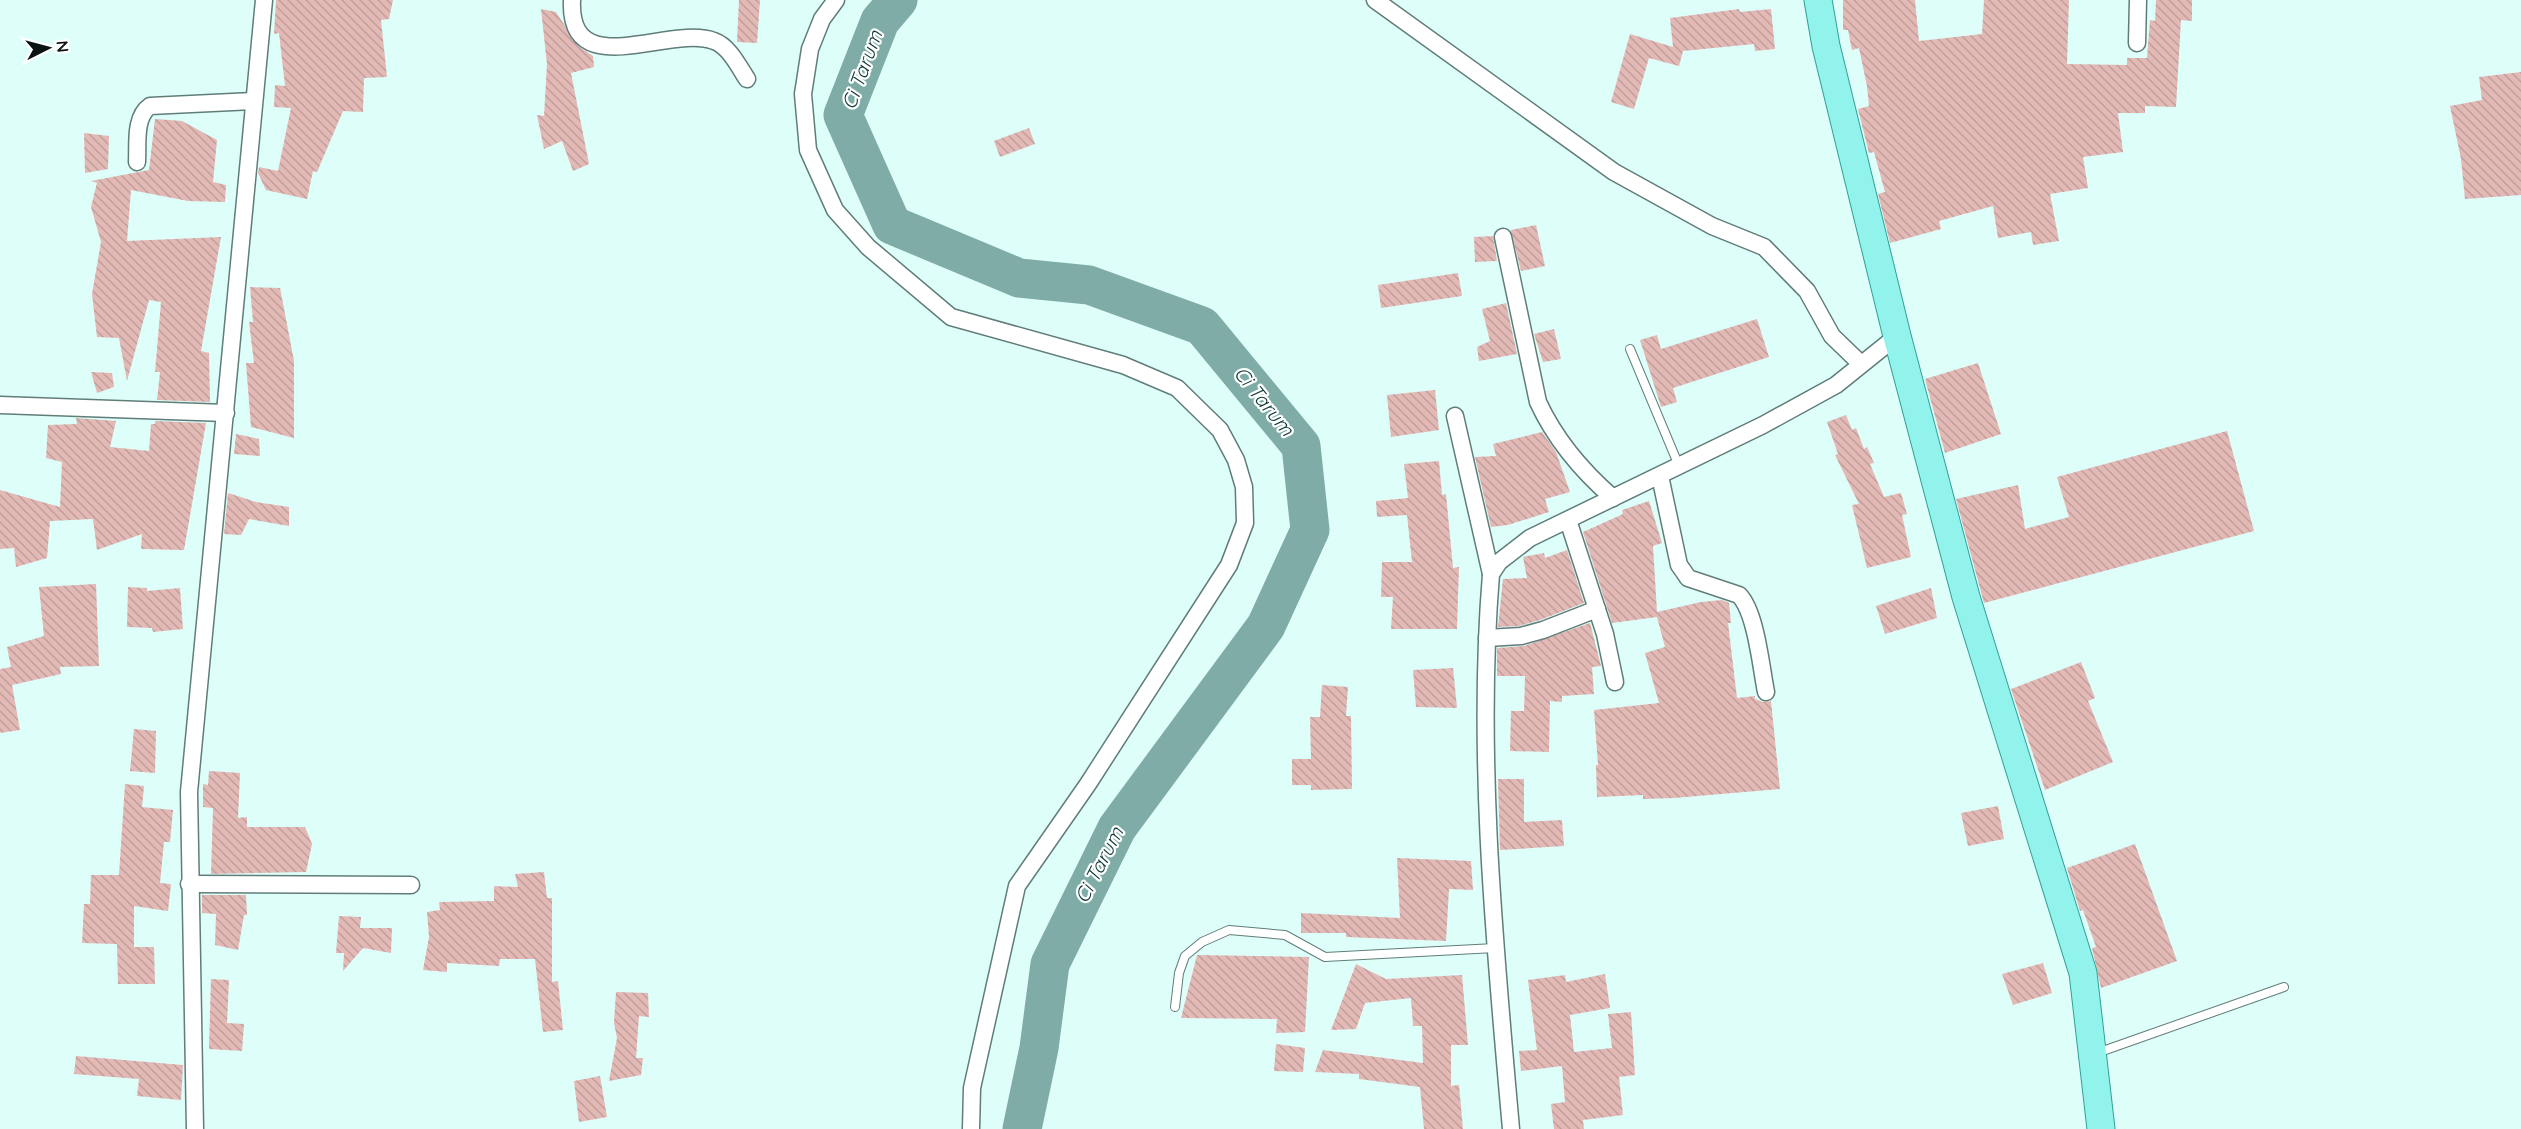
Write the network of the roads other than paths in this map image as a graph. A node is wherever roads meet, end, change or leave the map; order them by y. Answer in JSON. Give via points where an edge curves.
{"nodes":[{"id":1,"x":264,"y":0,"type":"edge"},
{"id":2,"x":572,"y":0,"type":"edge"},
{"id":3,"x":836,"y":0,"type":"edge"},
{"id":4,"x":1376,"y":0,"type":"edge"},
{"id":5,"x":1818,"y":0,"type":"edge"},
{"id":6,"x":2138,"y":0,"type":"edge"},
{"id":7,"x":2137,"y":43,"type":"dead end"},
{"id":8,"x":747,"y":79,"type":"dead end"},
{"id":9,"x":253,"y":101,"type":"junction"},
{"id":10,"x":137,"y":162,"type":"dead end"},
{"id":11,"x":1503,"y":237,"type":"dead end"},
{"id":12,"x":1897,"y":336,"type":"junction"},
{"id":13,"x":1630,"y":349,"type":"dead end"},
{"id":14,"x":1862,"y":364,"type":"junction"},
{"id":15,"x":0,"y":405,"type":"edge"},
{"id":16,"x":226,"y":413,"type":"junction"},
{"id":17,"x":1455,"y":416,"type":"dead end"},
{"id":18,"x":1679,"y":466,"type":"junction"},
{"id":19,"x":1660,"y":476,"type":"junction"},
{"id":20,"x":1613,"y":498,"type":"junction"},
{"id":21,"x":1568,"y":520,"type":"junction"},
{"id":22,"x":1491,"y":574,"type":"junction"},
{"id":23,"x":1597,"y":609,"type":"junction"},
{"id":24,"x":1487,"y":638,"type":"junction"},
{"id":25,"x":1615,"y":682,"type":"dead end"},
{"id":26,"x":1766,"y":692,"type":"dead end"},
{"id":27,"x":189,"y":884,"type":"junction"},
{"id":28,"x":411,"y":885,"type":"dead end"},
{"id":29,"x":1495,"y":948,"type":"junction"},
{"id":30,"x":2284,"y":987,"type":"dead end"},
{"id":31,"x":1175,"y":1007,"type":"dead end"},
{"id":32,"x":2094,"y":1054,"type":"junction"},
{"id":33,"x":195,"y":1129,"type":"edge"},
{"id":34,"x":971,"y":1129,"type":"edge"},
{"id":35,"x":1511,"y":1129,"type":"edge"},
{"id":36,"x":2101,"y":1129,"type":"edge"}],
"edges":[{"from":1,"to":9,"type":"street"},
{"from":2,"to":8,"type":"street","via":[[574,27],[589,43],[716,41]]},
{"from":3,"to":34,"type":"street","via":[[822,19],[810,49],[803,94],[808,150],[835,210],[868,247],[951,317],[1123,365],[1177,388],[1220,430],[1244,486],[1245,523],[1230,565],[1017,886],[972,1088]]},
{"from":4,"to":14,"type":"street","via":[[1614,172],[1712,226],[1764,247],[1807,291],[1832,336]]},
{"from":5,"to":12,"type":"main road"},
{"from":6,"to":7,"type":"street"},
{"from":9,"to":10,"type":"street","via":[[150,106],[140,120]]},
{"from":9,"to":16,"type":"street"},
{"from":11,"to":20,"type":"street","via":[[1538,402],[1566,449]]},
{"from":12,"to":14,"type":"street"},
{"from":12,"to":32,"type":"main road","via":[[1966,597],[2083,973]]},
{"from":13,"to":18,"type":"lane"},
{"from":14,"to":18,"type":"street","via":[[1836,385]]},
{"from":15,"to":16,"type":"street"},
{"from":16,"to":27,"type":"street","via":[[189,792]]},
{"from":17,"to":22,"type":"street"},
{"from":18,"to":19,"type":"street"},
{"from":19,"to":20,"type":"street"},
{"from":19,"to":26,"type":"street","via":[[1679,564],[1688,578],[1744,600]]},
{"from":20,"to":21,"type":"street"},
{"from":21,"to":22,"type":"street","via":[[1530,538]]},
{"from":21,"to":23,"type":"street"},
{"from":22,"to":24,"type":"street"},
{"from":23,"to":24,"type":"street","via":[[1521,636]]},
{"from":23,"to":25,"type":"street"},
{"from":24,"to":29,"type":"street"},
{"from":27,"to":28,"type":"street"},
{"from":27,"to":33,"type":"street"},
{"from":29,"to":31,"type":"lane","via":[[1325,957],[1285,934],[1229,930],[1202,942],[1185,956]]},
{"from":29,"to":35,"type":"street"},
{"from":30,"to":32,"type":"lane"},
{"from":32,"to":36,"type":"main road"}]}
